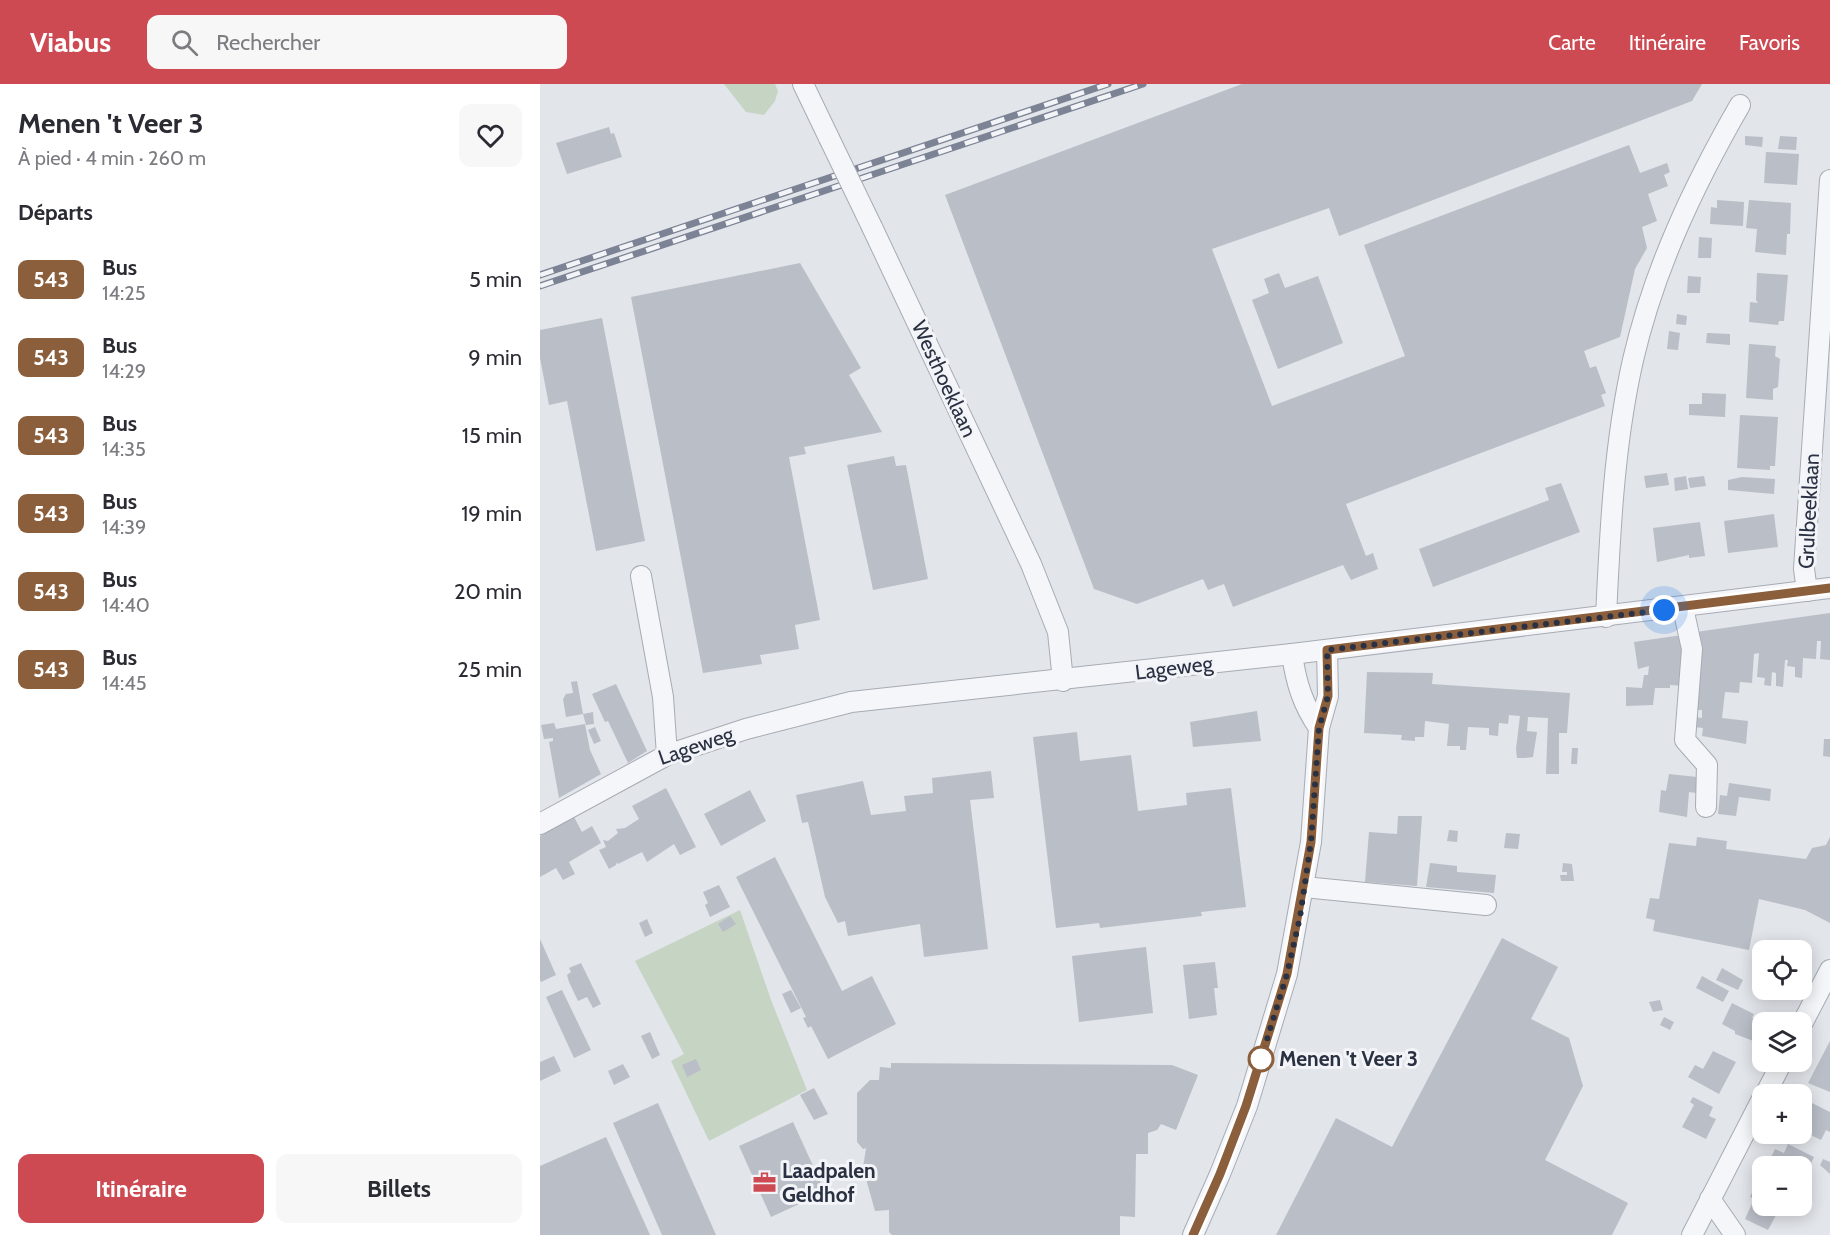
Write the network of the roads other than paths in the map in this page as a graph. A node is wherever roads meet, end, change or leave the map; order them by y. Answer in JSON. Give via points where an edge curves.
{"nodes":[{"id":1,"x":803,"y":84,"type":"edge"},
{"id":2,"x":1740,"y":105,"type":"dead end"},
{"id":3,"x":1830,"y":180,"type":"edge"},
{"id":4,"x":641,"y":576,"type":"dead end"},
{"id":5,"x":1830,"y":588,"type":"edge"},
{"id":6,"x":1807,"y":591,"type":"junction"},
{"id":7,"x":1683,"y":608,"type":"junction"},
{"id":8,"x":1606,"y":617,"type":"junction"},
{"id":9,"x":1327,"y":650,"type":"junction"},
{"id":10,"x":1292,"y":654,"type":"junction"},
{"id":11,"x":1063,"y":681,"type":"junction"},
{"id":12,"x":1319,"y":728,"type":"junction"},
{"id":13,"x":667,"y":755,"type":"junction"},
{"id":14,"x":1706,"y":807,"type":"dead end"},
{"id":15,"x":540,"y":824,"type":"edge"},
{"id":16,"x":1304,"y":887,"type":"junction"},
{"id":17,"x":1486,"y":905,"type":"dead end"},
{"id":18,"x":1830,"y":970,"type":"edge"},
{"id":19,"x":1808,"y":1012,"type":"edge"},
{"id":20,"x":1752,"y":1118,"type":"edge"},
{"id":21,"x":1710,"y":1199,"type":"junction"},
{"id":22,"x":1193,"y":1235,"type":"edge"},
{"id":23,"x":1692,"y":1235,"type":"edge"},
{"id":24,"x":1735,"y":1235,"type":"edge"}],
"edges":[{"from":1,"to":11,"type":"street","name":"Westhoeklaan","bridge":true,"via":[[1031,564],[1058,632]]},
{"from":2,"to":8,"type":"street","via":[[1704,166],[1679,222],[1633,359],[1619,440]]},
{"from":3,"to":6,"type":"street","name":"Grulbeeklaan","via":[[1804,569]]},
{"from":4,"to":13,"type":"street","via":[[660,677]]},
{"from":5,"to":6,"type":"street","name":"Lageweg"},
{"from":6,"to":7,"type":"street","name":"Lageweg"},
{"from":7,"to":8,"type":"street","name":"Lageweg"},
{"from":7,"to":14,"type":"street","via":[[1692,649],[1685,740],[1707,765]]},
{"from":8,"to":9,"type":"street","name":"Lageweg"},
{"from":9,"to":10,"type":"street","name":"Lageweg"},
{"from":9,"to":12,"type":"street","via":[[1328,696]]},
{"from":10,"to":11,"type":"street","name":"Lageweg"},
{"from":10,"to":12,"type":"street","via":[[1301,697]]},
{"from":11,"to":13,"type":"street","name":"Lageweg","via":[[851,702],[746,729]]},
{"from":12,"to":16,"type":"street"},
{"from":13,"to":15,"type":"street","name":"Lageweg"},
{"from":16,"to":17,"type":"street"},
{"from":16,"to":22,"type":"street","via":[[1287,974],[1269,1037],[1235,1135]]},
{"from":18,"to":19,"type":"street"},
{"from":20,"to":21,"type":"street"},
{"from":21,"to":23,"type":"street"},
{"from":21,"to":24,"type":"street"}]}
